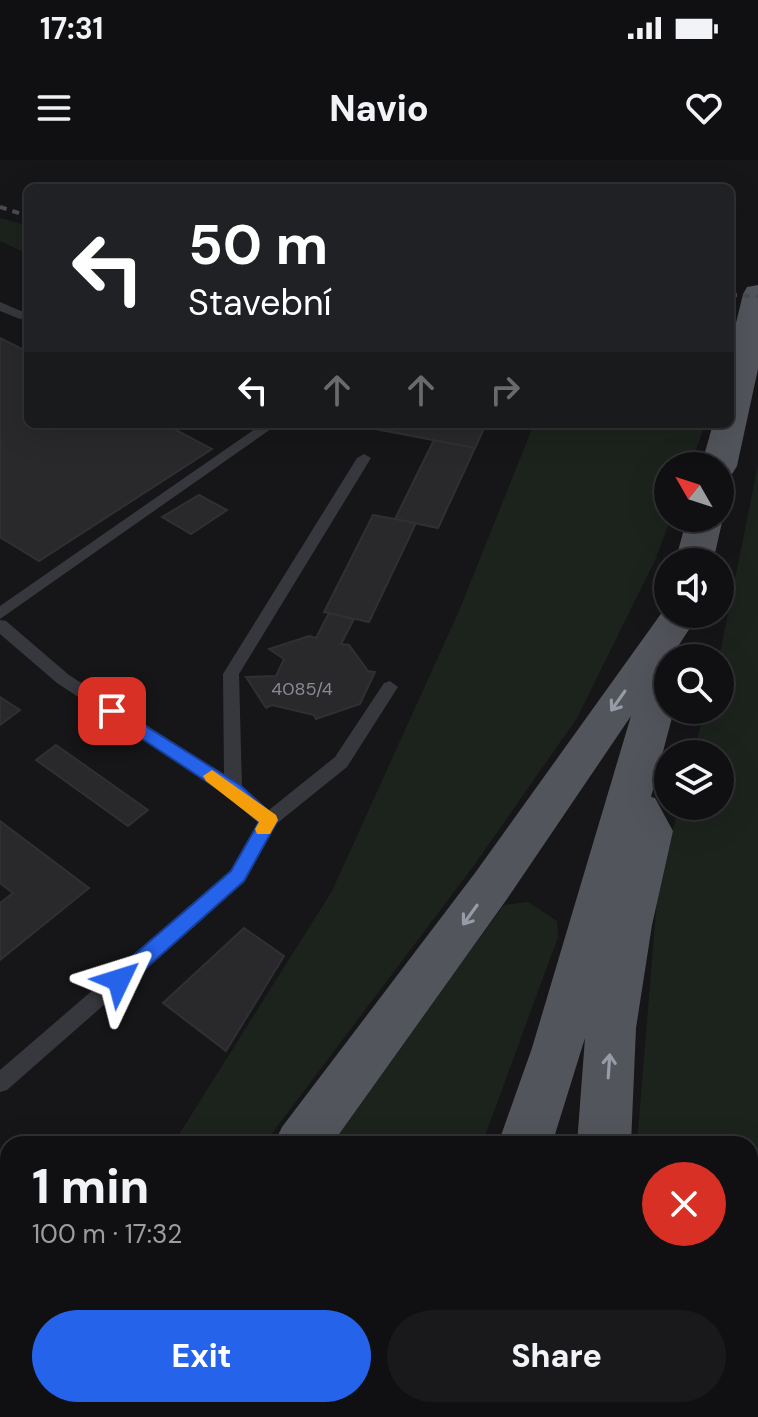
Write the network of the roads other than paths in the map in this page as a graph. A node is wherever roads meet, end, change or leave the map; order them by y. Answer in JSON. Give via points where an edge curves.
{"nodes":[{"id":1,"x":758,"y":294,"type":"edge"},
{"id":2,"x":0,"y":306,"type":"edge"},
{"id":3,"x":24,"y":314,"type":"edge"},
{"id":4,"x":734,"y":405,"type":"edge"},
{"id":5,"x":265,"y":428,"type":"edge"},
{"id":6,"x":729,"y":428,"type":"edge"},
{"id":7,"x":723,"y":452,"type":"edge"},
{"id":8,"x":364,"y":458,"type":"dead end"},
{"id":9,"x":0,"y":614,"type":"edge"},
{"id":10,"x":0,"y":625,"type":"edge"},
{"id":11,"x":670,"y":628,"type":"edge"},
{"id":12,"x":390,"y":687,"type":"dead end"},
{"id":13,"x":654,"y":710,"type":"edge"},
{"id":14,"x":233,"y":790,"type":"junction"},
{"id":15,"x":631,"y":795,"type":"junction"},
{"id":16,"x":269,"y":820,"type":"junction"},
{"id":17,"x":0,"y":1083,"type":"edge"},
{"id":18,"x":307,"y":1136,"type":"edge"},
{"id":19,"x":528,"y":1136,"type":"edge"},
{"id":20,"x":604,"y":1136,"type":"edge"}],
"edges":[{"from":1,"to":4,"type":"main road"},
{"from":2,"to":3,"type":"lane"},
{"from":5,"to":9,"type":"lane"},
{"from":6,"to":7,"type":"main road"},
{"from":8,"to":14,"type":"lane","via":[[231,674]]},
{"from":10,"to":14,"type":"lane","via":[[63,679]]},
{"from":11,"to":18,"type":"main road","one_way":true,"via":[[491,886]]},
{"from":12,"to":16,"type":"lane","via":[[341,762]]},
{"from":13,"to":15,"type":"main road"},
{"from":14,"to":16,"type":"lane"},
{"from":15,"to":19,"type":"main road"},
{"from":20,"to":15,"type":"main road","one_way":true,"via":[[611,1028],[650,831]]},
{"from":16,"to":17,"type":"lane","via":[[238,876]]}]}
